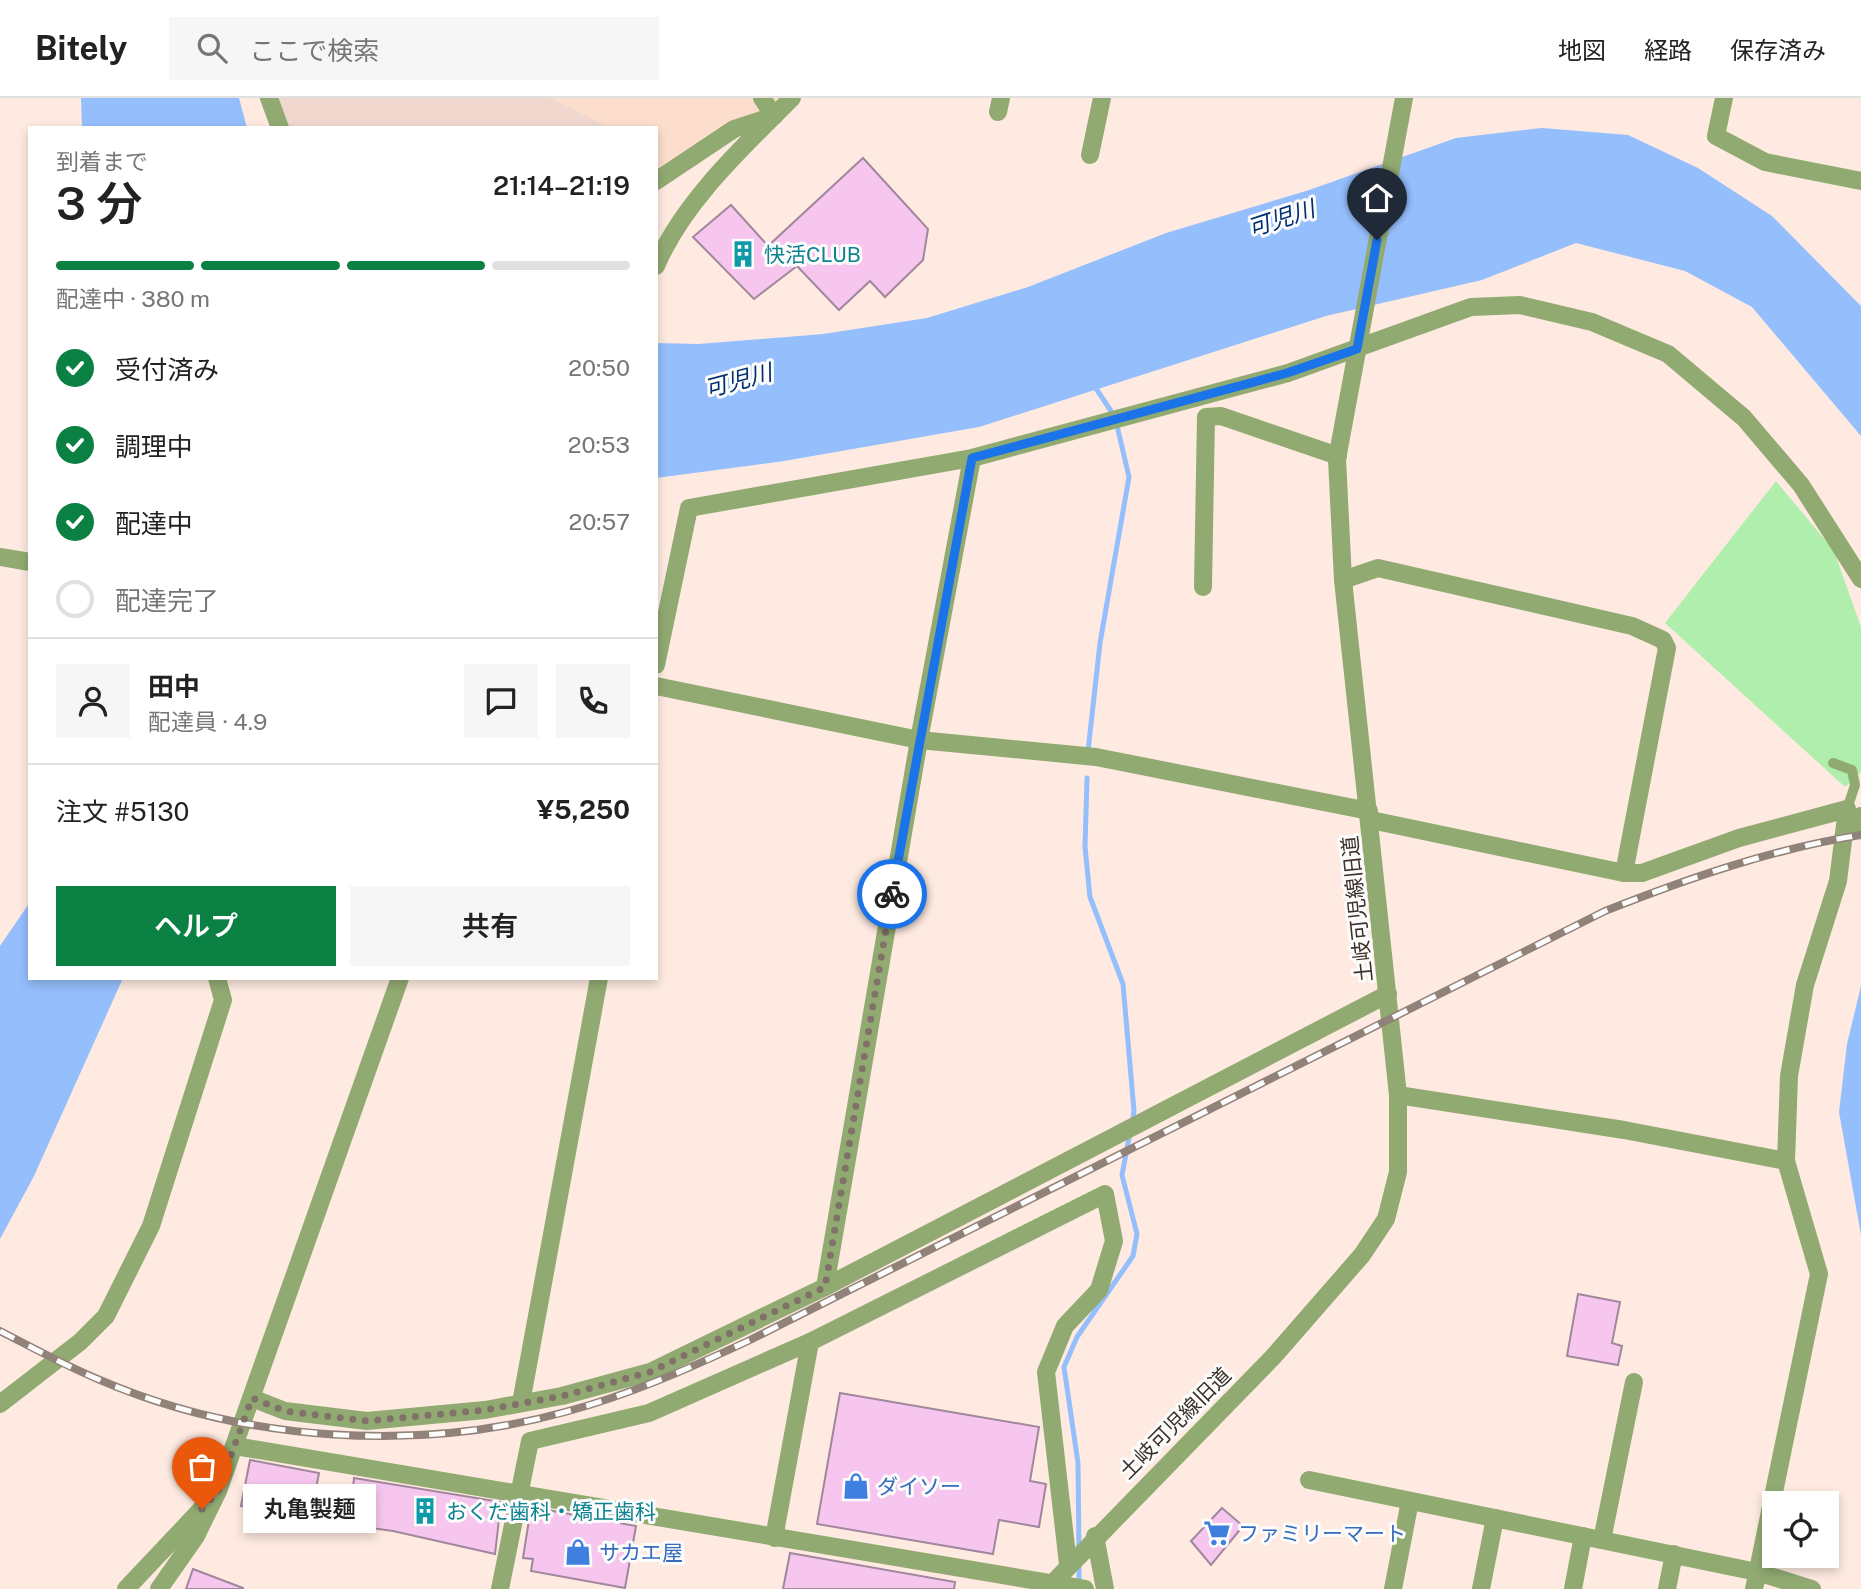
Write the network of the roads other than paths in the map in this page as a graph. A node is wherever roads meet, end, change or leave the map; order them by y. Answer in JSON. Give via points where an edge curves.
{"nodes":[{"id":1,"x":269,"y":98,"type":"edge"},
{"id":2,"x":761,"y":98,"type":"edge"},
{"id":3,"x":792,"y":98,"type":"edge"},
{"id":4,"x":1102,"y":98,"type":"edge"},
{"id":5,"x":1724,"y":98,"type":"edge"},
{"id":6,"x":1403,"y":103,"type":"edge"},
{"id":7,"x":774,"y":116,"type":"junction"},
{"id":8,"x":279,"y":126,"type":"edge"},
{"id":9,"x":1090,"y":155,"type":"dead end"},
{"id":10,"x":658,"y":180,"type":"edge"},
{"id":11,"x":1861,"y":181,"type":"edge"},
{"id":12,"x":658,"y":261,"type":"edge"},
{"id":13,"x":1357,"y":349,"type":"junction"},
{"id":14,"x":1338,"y":456,"type":"junction"},
{"id":15,"x":972,"y":458,"type":"junction"},
{"id":16,"x":0,"y":557,"type":"edge"},
{"id":17,"x":28,"y":562,"type":"edge"},
{"id":18,"x":1861,"y":579,"type":"edge"},
{"id":19,"x":1343,"y":580,"type":"junction"},
{"id":20,"x":1203,"y":587,"type":"dead end"},
{"id":21,"x":658,"y":655,"type":"edge"},
{"id":22,"x":658,"y":686,"type":"edge"},
{"id":23,"x":919,"y":740,"type":"junction"},
{"id":24,"x":1833,"y":763,"type":"dead end"},
{"id":25,"x":1370,"y":816,"type":"junction"},
{"id":26,"x":1855,"y":818,"type":"edge"},
{"id":27,"x":1623,"y":873,"type":"junction"},
{"id":28,"x":217,"y":980,"type":"edge"},
{"id":29,"x":399,"y":980,"type":"edge"},
{"id":30,"x":599,"y":980,"type":"edge"},
{"id":31,"x":1388,"y":994,"type":"junction"},
{"id":32,"x":1398,"y":1095,"type":"junction"},
{"id":33,"x":1786,"y":1161,"type":"junction"},
{"id":34,"x":825,"y":1287,"type":"junction"},
{"id":35,"x":810,"y":1342,"type":"junction"},
{"id":36,"x":1634,"y":1382,"type":"dead end"},
{"id":37,"x":252,"y":1398,"type":"junction"},
{"id":38,"x":522,"y":1403,"type":"junction"},
{"id":39,"x":0,"y":1404,"type":"edge"},
{"id":40,"x":234,"y":1446,"type":"junction"},
{"id":41,"x":1309,"y":1480,"type":"dead end"},
{"id":42,"x":218,"y":1491,"type":"junction"},
{"id":43,"x":520,"y":1492,"type":"junction"},
{"id":44,"x":1410,"y":1500,"type":"junction"},
{"id":45,"x":1495,"y":1518,"type":"junction"},
{"id":46,"x":1583,"y":1536,"type":"junction"},
{"id":47,"x":774,"y":1538,"type":"junction"},
{"id":48,"x":1092,"y":1539,"type":"junction"},
{"id":49,"x":1602,"y":1540,"type":"junction"},
{"id":50,"x":1674,"y":1555,"type":"junction"},
{"id":51,"x":1068,"y":1564,"type":"junction"},
{"id":52,"x":1756,"y":1580,"type":"edge"},
{"id":53,"x":1049,"y":1586,"type":"edge"},
{"id":54,"x":127,"y":1589,"type":"edge"},
{"id":55,"x":159,"y":1589,"type":"edge"},
{"id":56,"x":500,"y":1589,"type":"edge"},
{"id":57,"x":1085,"y":1589,"type":"edge"},
{"id":58,"x":1105,"y":1589,"type":"edge"},
{"id":59,"x":1393,"y":1589,"type":"edge"},
{"id":60,"x":1481,"y":1589,"type":"edge"},
{"id":61,"x":1573,"y":1589,"type":"edge"},
{"id":62,"x":1667,"y":1589,"type":"edge"},
{"id":63,"x":1812,"y":1589,"type":"edge"}],
"edges":[{"from":1,"to":8,"type":"street"},
{"from":2,"to":7,"type":"street"},
{"from":3,"to":7,"type":"street"},
{"from":4,"to":9,"type":"street"},
{"from":5,"to":11,"type":"street","via":[[1716,136],[1765,162]]},
{"from":6,"to":13,"type":"street","name":"土岐可児線旧道"},
{"from":7,"to":10,"type":"street","via":[[734,129]]},
{"from":7,"to":12,"type":"street","via":[[708,188]]},
{"from":13,"to":14,"type":"street","name":"土岐可児線旧道"},
{"from":13,"to":15,"type":"street","via":[[1287,373]]},
{"from":13,"to":18,"type":"street","via":[[1471,307],[1520,305],[1592,322],[1668,354],[1744,418],[1801,485]]},
{"from":14,"to":19,"type":"street","name":"土岐可児線旧道"},
{"from":14,"to":20,"type":"street","via":[[1221,416],[1206,417]]},
{"from":15,"to":21,"type":"street","via":[[689,508]]},
{"from":15,"to":23,"type":"street"},
{"from":16,"to":17,"type":"street"},
{"from":19,"to":25,"type":"street","name":"土岐可児線旧道"},
{"from":19,"to":27,"type":"street","via":[[1378,568],[1632,625],[1663,640],[1667,648]]},
{"from":22,"to":23,"type":"street"},
{"from":23,"to":25,"type":"street","via":[[1096,757]]},
{"from":23,"to":34,"type":"street"},
{"from":24,"to":26,"type":"lane","via":[[1852,770]]},
{"from":25,"to":27,"type":"street"},
{"from":25,"to":31,"type":"street","name":"土岐可児線旧道"},
{"from":26,"to":27,"type":"street","via":[[1739,838],[1642,873]]},
{"from":26,"to":33,"type":"street","via":[[1805,985],[1789,1076]]},
{"from":28,"to":39,"type":"street","via":[[223,1000],[151,1226],[106,1316]]},
{"from":29,"to":37,"type":"street"},
{"from":30,"to":38,"type":"street"},
{"from":31,"to":32,"type":"street","name":"土岐可児線旧道"},
{"from":31,"to":34,"type":"street"},
{"from":32,"to":33,"type":"street"},
{"from":32,"to":48,"type":"street","name":"土岐可児線旧道","via":[[1398,1172],[1386,1219],[1362,1255],[1273,1357]]},
{"from":33,"to":52,"type":"street","via":[[1819,1274]]},
{"from":34,"to":38,"type":"street","via":[[650,1372]]},
{"from":35,"to":43,"type":"street","via":[[649,1413],[530,1441]]},
{"from":35,"to":47,"type":"street"},
{"from":35,"to":51,"type":"street","via":[[1105,1194],[1114,1241],[1099,1290],[1065,1326],[1046,1372]]},
{"from":36,"to":49,"type":"street"},
{"from":37,"to":38,"type":"street","via":[[285,1411],[367,1421]]},
{"from":37,"to":40,"type":"street"},
{"from":40,"to":42,"type":"street"},
{"from":40,"to":43,"type":"street"},
{"from":41,"to":44,"type":"street"},
{"from":42,"to":54,"type":"street"},
{"from":42,"to":55,"type":"street","via":[[196,1536]]},
{"from":43,"to":47,"type":"street"},
{"from":43,"to":56,"type":"street"},
{"from":44,"to":45,"type":"street"},
{"from":44,"to":59,"type":"street"},
{"from":45,"to":46,"type":"street"},
{"from":45,"to":60,"type":"street"},
{"from":46,"to":49,"type":"street"},
{"from":46,"to":61,"type":"street"},
{"from":47,"to":53,"type":"street"},
{"from":48,"to":51,"type":"street","name":"土岐可児線旧道"},
{"from":48,"to":58,"type":"street"},
{"from":49,"to":50,"type":"street"},
{"from":50,"to":52,"type":"street"},
{"from":50,"to":62,"type":"street"},
{"from":51,"to":53,"type":"street","name":"土岐可児線旧道"},
{"from":52,"to":63,"type":"street"},
{"from":53,"to":57,"type":"street"}]}
